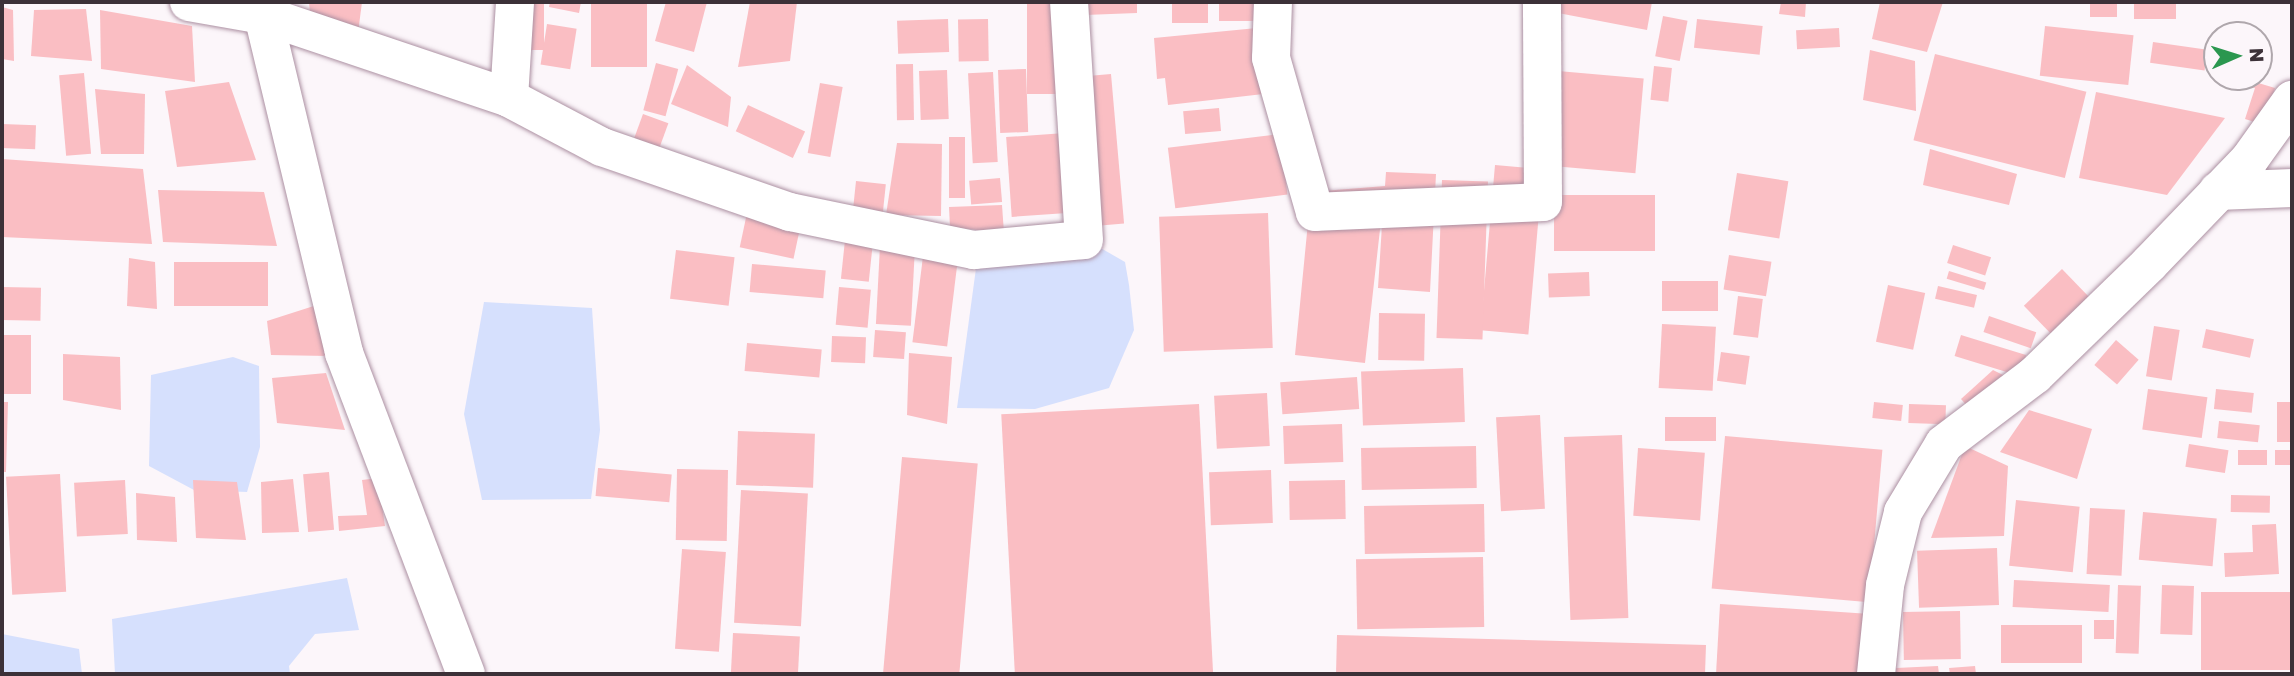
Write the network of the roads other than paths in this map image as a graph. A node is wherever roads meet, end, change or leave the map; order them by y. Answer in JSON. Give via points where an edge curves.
{"nodes":[{"id":1,"x":189,"y":2,"type":"edge"},
{"id":2,"x":515,"y":2,"type":"edge"},
{"id":3,"x":1069,"y":2,"type":"edge"},
{"id":4,"x":1273,"y":2,"type":"edge"},
{"id":5,"x":1542,"y":2,"type":"edge"},
{"id":6,"x":260,"y":8,"type":"edge"},
{"id":7,"x":509,"y":99,"type":"junction"},
{"id":8,"x":2292,"y":100,"type":"edge"},
{"id":9,"x":2292,"y":188,"type":"edge"},
{"id":10,"x":2218,"y":191,"type":"junction"},
{"id":11,"x":466,"y":674,"type":"edge"},
{"id":12,"x":1876,"y":674,"type":"edge"}],
"edges":[{"from":1,"to":6,"type":"street"},
{"from":2,"to":7,"type":"street"},
{"from":3,"to":7,"type":"street","via":[[1083,240],[974,250],[790,212],[602,147]]},
{"from":4,"to":5,"type":"street","via":[[1271,58],[1315,212],[1543,202]]},
{"from":6,"to":7,"type":"street"},
{"from":6,"to":11,"type":"street","via":[[344,353]]},
{"from":8,"to":10,"type":"street"},
{"from":9,"to":10,"type":"street"},
{"from":10,"to":12,"type":"street","via":[[2035,375],[1944,444],[1903,512],[1885,585]]}]}
